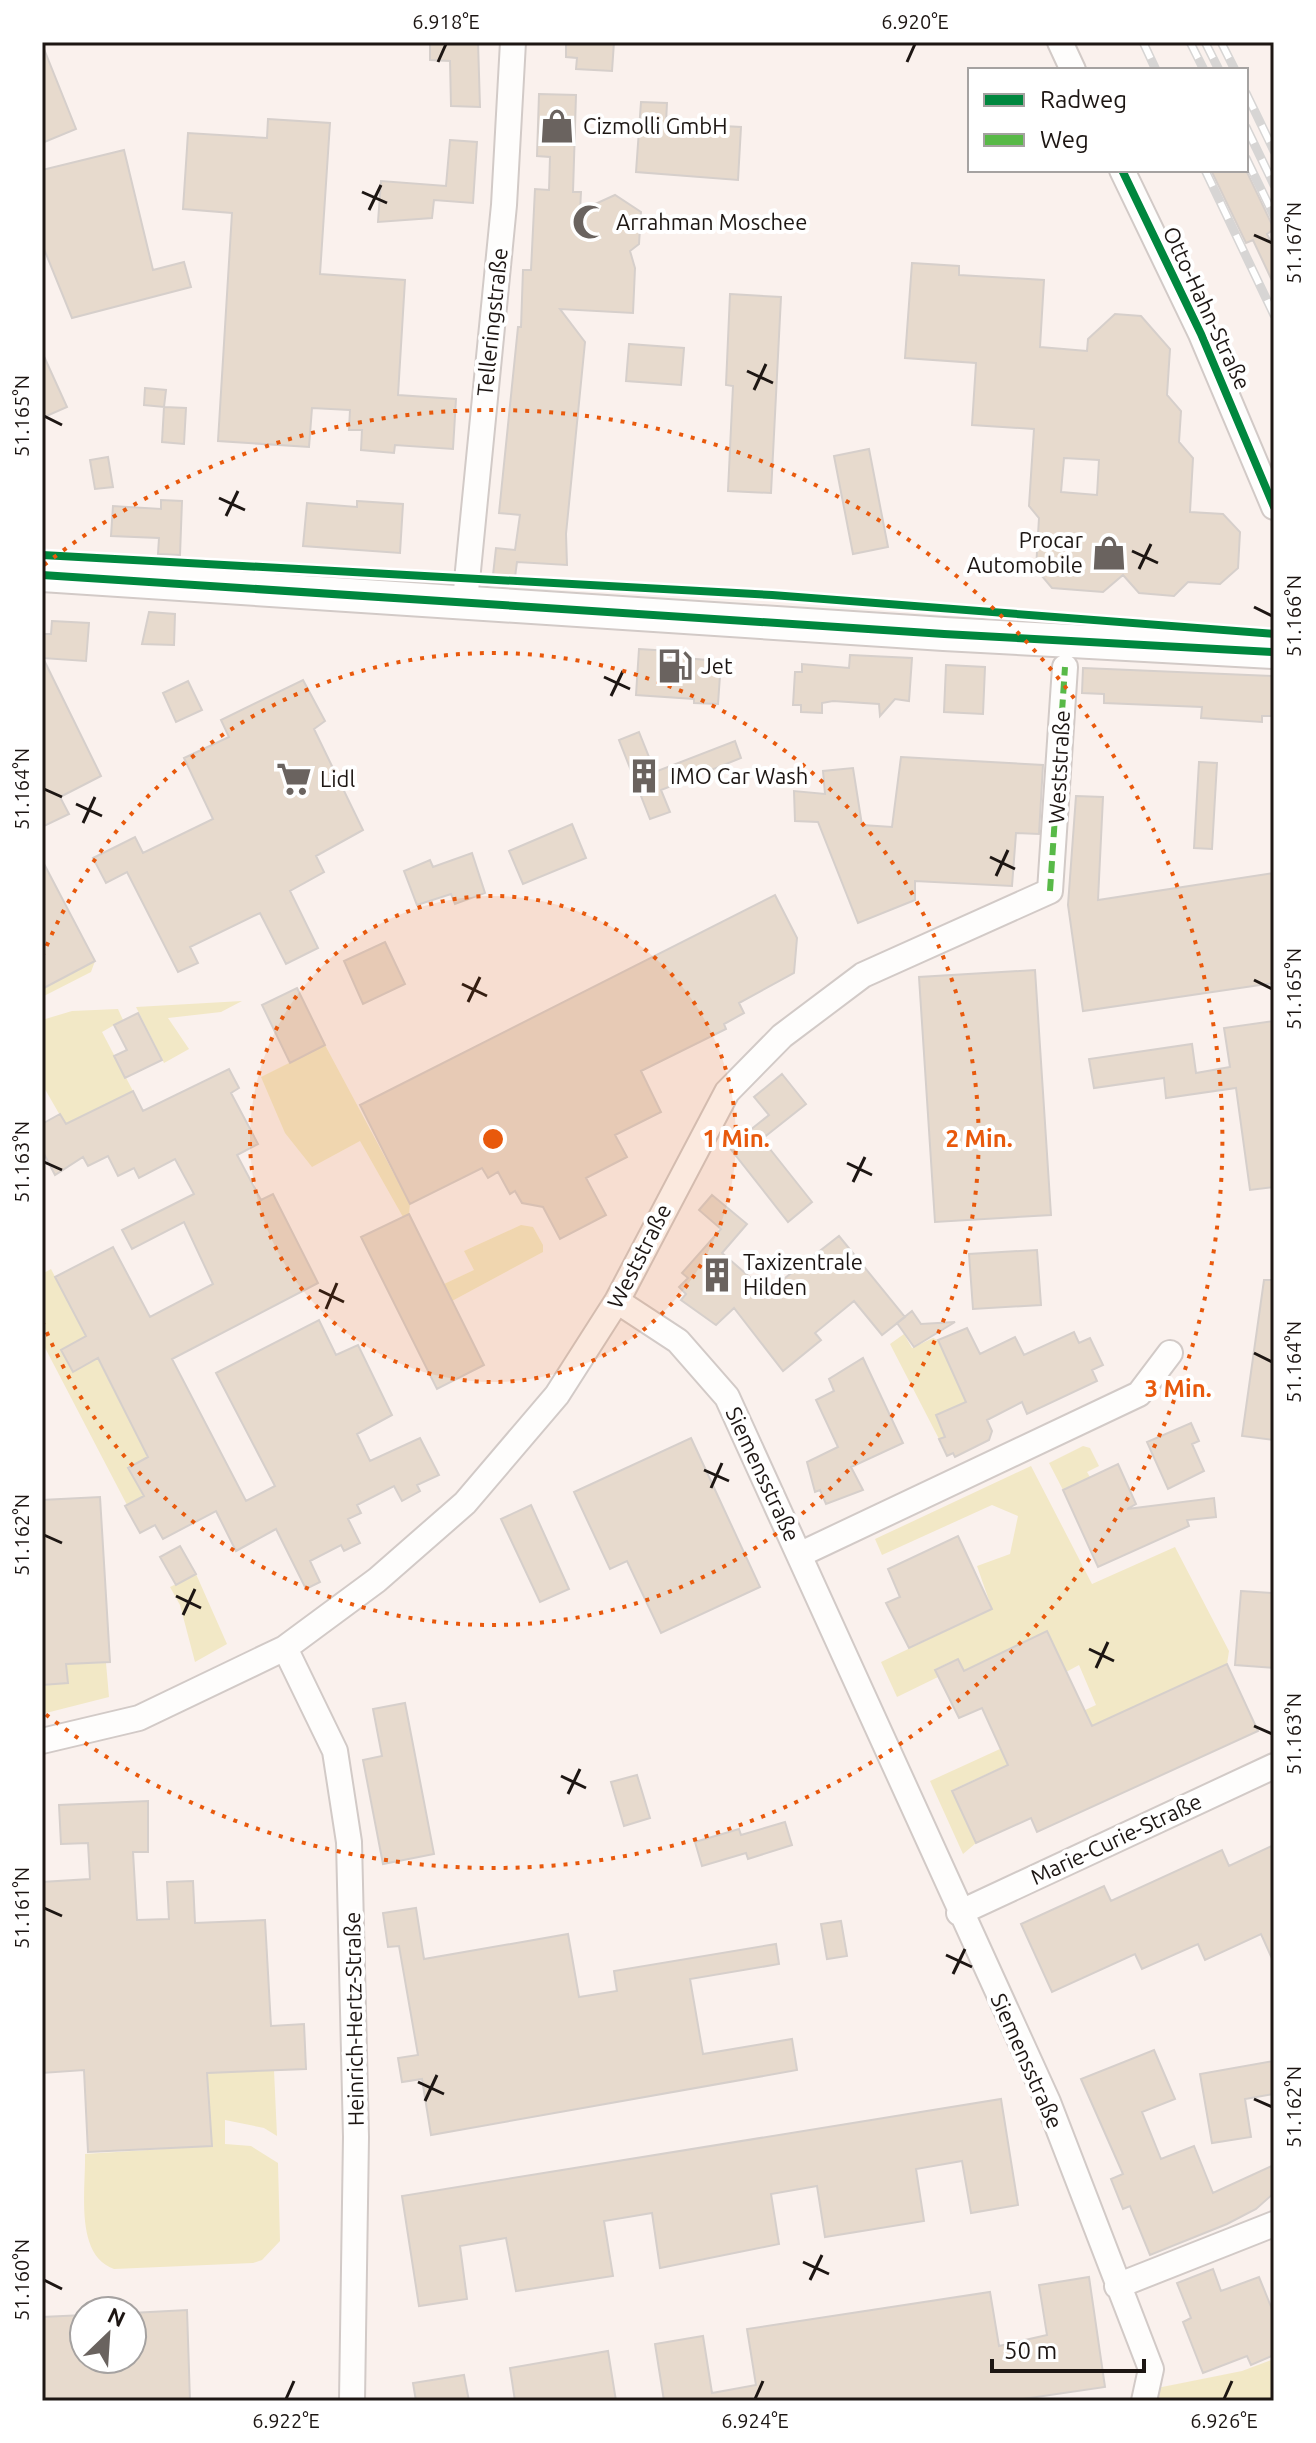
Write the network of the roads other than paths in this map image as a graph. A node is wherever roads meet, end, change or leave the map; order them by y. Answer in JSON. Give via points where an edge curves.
{"nodes":[{"id":1,"x":513,"y":42,"type":"edge"},
{"id":2,"x":1060,"y":42,"type":"edge"},
{"id":3,"x":1072,"y":68,"type":"edge"},
{"id":4,"x":1123,"y":172,"type":"edge"},
{"id":5,"x":1274,"y":507,"type":"edge"},
{"id":6,"x":42,"y":575,"type":"edge"},
{"id":7,"x":465,"y":601,"type":"junction"},
{"id":8,"x":1270,"y":644,"type":"edge"},
{"id":9,"x":1065,"y":667,"type":"dead end"},
{"id":10,"x":617,"y":1301,"type":"junction"},
{"id":11,"x":1170,"y":1353,"type":"dead end"},
{"id":12,"x":801,"y":1554,"type":"junction"},
{"id":13,"x":285,"y":1648,"type":"junction"},
{"id":14,"x":42,"y":1741,"type":"edge"},
{"id":15,"x":1274,"y":1766,"type":"edge"},
{"id":16,"x":959,"y":1913,"type":"junction"},
{"id":17,"x":1274,"y":2224,"type":"edge"},
{"id":18,"x":1117,"y":2286,"type":"junction"},
{"id":19,"x":352,"y":2401,"type":"edge"},
{"id":20,"x":1144,"y":2401,"type":"edge"}],
"edges":[{"from":1,"to":7,"type":"street","name":"Telleringstraße","via":[[503,220]]},
{"from":2,"to":3,"type":"street"},
{"from":4,"to":5,"type":"street","name":"Otto-Hahn-Straße","via":[[1201,334]]},
{"from":6,"to":7,"type":"main road"},
{"from":7,"to":8,"type":"main road"},
{"from":9,"to":10,"type":"street","name":"Weststraße","via":[[1050,891],[863,975],[782,1036],[727,1092]]},
{"from":10,"to":12,"type":"street","name":"Siemensstraße","via":[[678,1341],[727,1397]]},
{"from":10,"to":13,"type":"street","name":"Weststraße","via":[[557,1395],[465,1503],[377,1580]]},
{"from":11,"to":12,"type":"street","name":"Siemensstraße","via":[[1139,1394]]},
{"from":12,"to":16,"type":"street","name":"Siemensstraße"},
{"from":13,"to":14,"type":"street","name":"Weststraße","via":[[139,1718]]},
{"from":13,"to":19,"type":"street","name":"Heinrich-Hertz-Straße","via":[[335,1751],[349,1842],[356,2137]]},
{"from":15,"to":16,"type":"street","name":"Marie-Curie-Straße"},
{"from":16,"to":18,"type":"street","name":"Siemensstraße","via":[[1048,2102]]},
{"from":17,"to":18,"type":"street"},
{"from":18,"to":20,"type":"street","name":"Siemensstraße","via":[[1151,2369]]}]}
